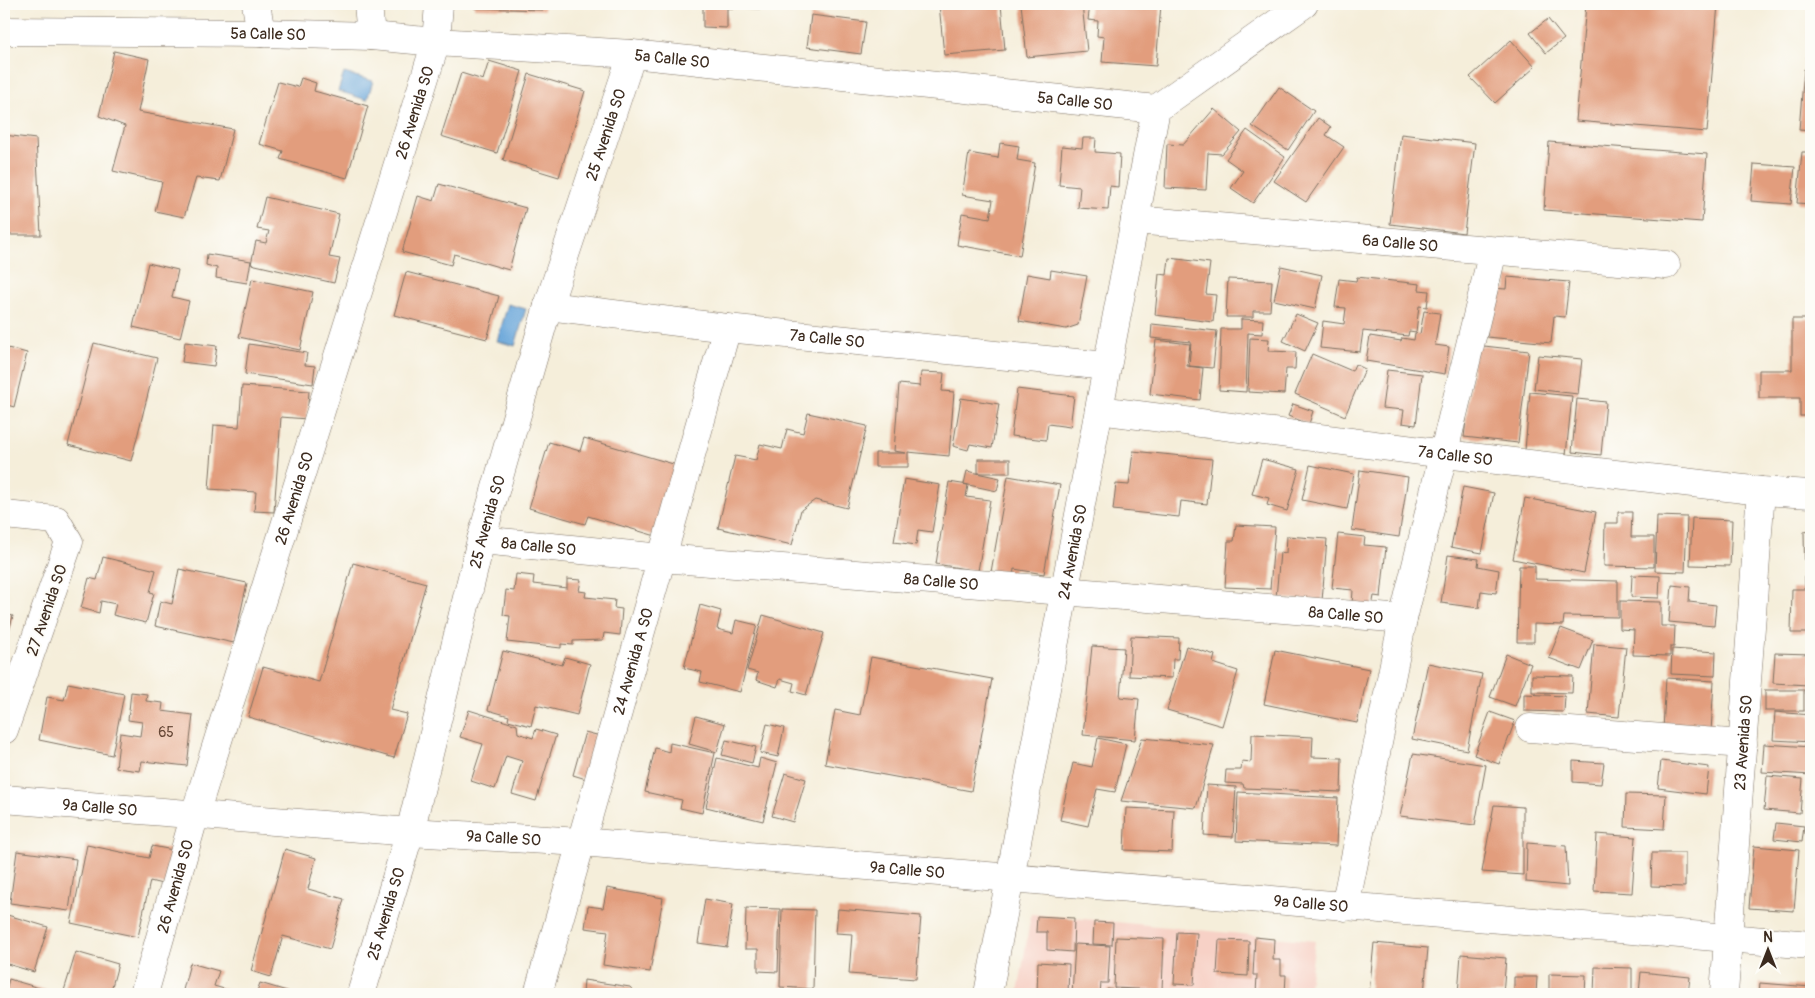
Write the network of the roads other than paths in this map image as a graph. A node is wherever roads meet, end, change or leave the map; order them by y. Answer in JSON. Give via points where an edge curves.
{"nodes":[{"id":1,"x":256,"y":4,"type":"edge"},
{"id":2,"x":368,"y":4,"type":"edge"},
{"id":3,"x":439,"y":4,"type":"edge"},
{"id":4,"x":1304,"y":4,"type":"edge"},
{"id":5,"x":4,"y":31,"type":"edge"},
{"id":6,"x":261,"y":33,"type":"junction"},
{"id":7,"x":371,"y":36,"type":"junction"},
{"id":8,"x":436,"y":42,"type":"junction"},
{"id":9,"x":632,"y":54,"type":"junction"},
{"id":10,"x":1156,"y":108,"type":"junction"},
{"id":11,"x":1135,"y":220,"type":"junction"},
{"id":12,"x":1493,"y":250,"type":"junction"},
{"id":13,"x":1666,"y":265,"type":"dead end"},
{"id":14,"x":548,"y":306,"type":"junction"},
{"id":15,"x":727,"y":328,"type":"junction"},
{"id":16,"x":1107,"y":366,"type":"junction"},
{"id":17,"x":1099,"y":410,"type":"junction"},
{"id":18,"x":1445,"y":454,"type":"junction"},
{"id":19,"x":1762,"y":491,"type":"junction"},
{"id":20,"x":1811,"y":494,"type":"edge"},
{"id":21,"x":4,"y":515,"type":"edge"},
{"id":22,"x":481,"y":540,"type":"junction"},
{"id":23,"x":662,"y":558,"type":"junction"},
{"id":24,"x":1064,"y":591,"type":"junction"},
{"id":25,"x":1403,"y":619,"type":"junction"},
{"id":26,"x":1530,"y":728,"type":"dead end"},
{"id":27,"x":4,"y":730,"type":"edge"},
{"id":28,"x":1743,"y":744,"type":"junction"},
{"id":29,"x":4,"y":799,"type":"edge"},
{"id":30,"x":195,"y":814,"type":"junction"},
{"id":31,"x":410,"y":832,"type":"junction"},
{"id":32,"x":581,"y":842,"type":"junction"},
{"id":33,"x":1010,"y":879,"type":"junction"},
{"id":34,"x":1345,"y":907,"type":"junction"},
{"id":35,"x":1729,"y":938,"type":"junction"},
{"id":36,"x":1811,"y":944,"type":"edge"},
{"id":37,"x":144,"y":994,"type":"edge"},
{"id":38,"x":362,"y":994,"type":"edge"},
{"id":39,"x":538,"y":994,"type":"edge"},
{"id":40,"x":988,"y":994,"type":"edge"},
{"id":41,"x":1724,"y":994,"type":"edge"}],
"edges":[{"from":1,"to":6,"type":"street"},
{"from":2,"to":7,"type":"street"},
{"from":3,"to":8,"type":"street","name":"26 Avenida SO"},
{"from":4,"to":10,"type":"street"},
{"from":5,"to":6,"type":"street","name":"5a Calle SO"},
{"from":6,"to":7,"type":"street","name":"5a Calle SO"},
{"from":7,"to":8,"type":"street","name":"5a Calle SO"},
{"from":8,"to":9,"type":"street","name":"5a Calle SO"},
{"from":8,"to":30,"type":"street","name":"26 Avenida SO"},
{"from":9,"to":10,"type":"street","name":"5a Calle SO"},
{"from":9,"to":14,"type":"street","name":"25 Avenida SO"},
{"from":10,"to":11,"type":"street","name":"24 Avenida SO"},
{"from":11,"to":12,"type":"street","name":"6a Calle SO"},
{"from":11,"to":16,"type":"street","name":"24 Avenida SO"},
{"from":12,"to":13,"type":"street","name":"6a Calle SO"},
{"from":12,"to":18,"type":"street"},
{"from":14,"to":15,"type":"street","name":"7a Calle SO"},
{"from":14,"to":22,"type":"street","name":"25 Avenida SO"},
{"from":15,"to":16,"type":"street","name":"7a Calle SO"},
{"from":15,"to":23,"type":"street","name":"24 Avenida A SO"},
{"from":16,"to":17,"type":"street","name":"24 Avenida SO"},
{"from":17,"to":18,"type":"street","name":"7a Calle SO"},
{"from":17,"to":24,"type":"street","name":"24 Avenida SO"},
{"from":18,"to":19,"type":"street","name":"7a Calle SO"},
{"from":18,"to":25,"type":"street"},
{"from":19,"to":20,"type":"street","name":"7a Calle SO"},
{"from":19,"to":28,"type":"street","name":"23 Avenida SO"},
{"from":21,"to":27,"type":"street","name":"27 Avenida SO","via":[[56,520],[69,542]]},
{"from":22,"to":23,"type":"street","name":"8a Calle SO"},
{"from":22,"to":31,"type":"street","name":"25 Avenida SO"},
{"from":23,"to":24,"type":"street","name":"8a Calle SO"},
{"from":23,"to":32,"type":"street","name":"24 Avenida A SO"},
{"from":24,"to":25,"type":"street","name":"8a Calle SO"},
{"from":24,"to":33,"type":"street","name":"24 Avenida SO"},
{"from":25,"to":34,"type":"street"},
{"from":26,"to":28,"type":"street"},
{"from":28,"to":35,"type":"street","name":"23 Avenida SO"},
{"from":29,"to":30,"type":"street","name":"9a Calle SO"},
{"from":30,"to":31,"type":"street","name":"9a Calle SO"},
{"from":30,"to":37,"type":"street","name":"26 Avenida SO"},
{"from":31,"to":32,"type":"street","name":"9a Calle SO"},
{"from":31,"to":38,"type":"street","name":"25 Avenida SO"},
{"from":32,"to":33,"type":"street","name":"9a Calle SO"},
{"from":32,"to":39,"type":"street","name":"24 Avenida A SO"},
{"from":33,"to":34,"type":"street","name":"9a Calle SO"},
{"from":33,"to":40,"type":"street","name":"24 Avenida SO"},
{"from":34,"to":35,"type":"street","name":"9a Calle SO"},
{"from":35,"to":36,"type":"street","name":"9a Calle SO"},
{"from":35,"to":41,"type":"street","name":"23 Avenida SO"}]}
